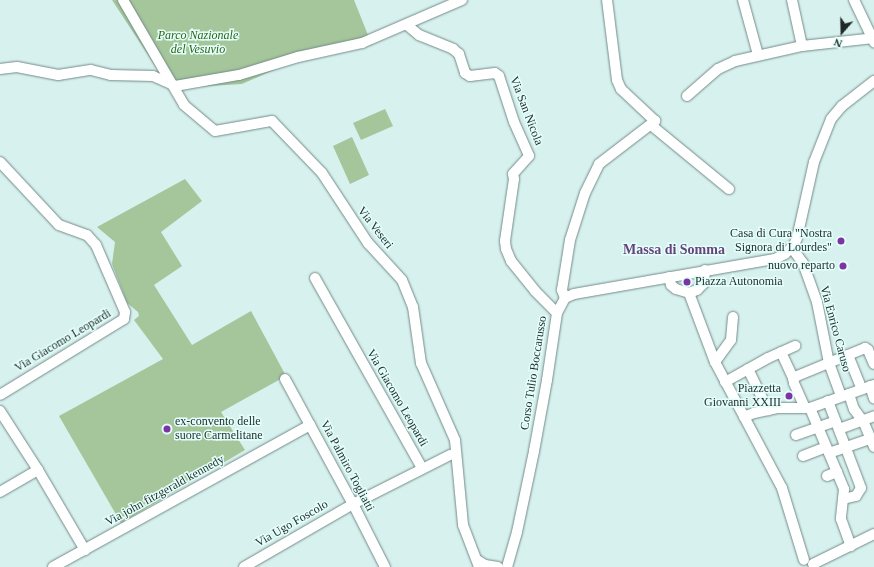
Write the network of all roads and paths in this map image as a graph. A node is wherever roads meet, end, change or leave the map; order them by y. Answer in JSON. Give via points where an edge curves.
{"nodes":[{"id":1,"x":123,"y":0,"type":"edge"},
{"id":2,"x":462,"y":0,"type":"edge"},
{"id":3,"x":607,"y":0,"type":"edge"},
{"id":4,"x":743,"y":0,"type":"edge"},
{"id":5,"x":792,"y":0,"type":"edge"},
{"id":6,"x":854,"y":0,"type":"edge"},
{"id":7,"x":407,"y":25,"type":"junction"},
{"id":8,"x":874,"y":40,"type":"edge"},
{"id":9,"x":802,"y":46,"type":"junction"},
{"id":10,"x":758,"y":55,"type":"junction"},
{"id":11,"x":0,"y":69,"type":"edge"},
{"id":12,"x":874,"y":81,"type":"edge"},
{"id":13,"x":175,"y":86,"type":"junction"},
{"id":14,"x":687,"y":96,"type":"dead end"},
{"id":15,"x":653,"y":123,"type":"junction"},
{"id":16,"x":0,"y":162,"type":"edge"},
{"id":17,"x":729,"y":189,"type":"dead end"},
{"id":18,"x":792,"y":248,"type":"junction"},
{"id":19,"x":705,"y":270,"type":"junction"},
{"id":20,"x":669,"y":277,"type":"junction"},
{"id":21,"x":315,"y":278,"type":"dead end"},
{"id":22,"x":689,"y":293,"type":"junction"},
{"id":23,"x":565,"y":298,"type":"junction"},
{"id":24,"x":557,"y":313,"type":"junction"},
{"id":25,"x":733,"y":317,"type":"dead end"},
{"id":26,"x":795,"y":346,"type":"dead end"},
{"id":27,"x":781,"y":352,"type":"junction"},
{"id":28,"x":848,"y":355,"type":"junction"},
{"id":29,"x":715,"y":362,"type":"junction"},
{"id":30,"x":829,"y":363,"type":"junction"},
{"id":31,"x":874,"y":364,"type":"edge"},
{"id":32,"x":748,"y":369,"type":"junction"},
{"id":33,"x":285,"y":378,"type":"dead end"},
{"id":34,"x":794,"y":378,"type":"junction"},
{"id":35,"x":725,"y":382,"type":"junction"},
{"id":36,"x":869,"y":387,"type":"edge"},
{"id":37,"x":0,"y":395,"type":"edge"},
{"id":38,"x":845,"y":395,"type":"junction"},
{"id":39,"x":874,"y":398,"type":"edge"},
{"id":40,"x":828,"y":401,"type":"junction"},
{"id":41,"x":808,"y":408,"type":"junction"},
{"id":42,"x":768,"y":410,"type":"junction"},
{"id":43,"x":0,"y":411,"type":"edge"},
{"id":44,"x":874,"y":416,"type":"edge"},
{"id":45,"x":744,"y":417,"type":"junction"},
{"id":46,"x":862,"y":421,"type":"junction"},
{"id":47,"x":310,"y":425,"type":"junction"},
{"id":48,"x":838,"y":425,"type":"junction"},
{"id":49,"x":818,"y":427,"type":"junction"},
{"id":50,"x":796,"y":435,"type":"dead end"},
{"id":51,"x":872,"y":443,"type":"edge"},
{"id":52,"x":846,"y":447,"type":"junction"},
{"id":53,"x":827,"y":450,"type":"junction"},
{"id":54,"x":450,"y":455,"type":"dead end"},
{"id":55,"x":803,"y":456,"type":"dead end"},
{"id":56,"x":422,"y":468,"type":"junction"},
{"id":57,"x":38,"y":470,"type":"junction"},
{"id":58,"x":841,"y":471,"type":"junction"},
{"id":59,"x":0,"y":492,"type":"edge"},
{"id":60,"x":843,"y":499,"type":"junction"},
{"id":61,"x":353,"y":504,"type":"junction"},
{"id":62,"x":874,"y":534,"type":"edge"},
{"id":63,"x":851,"y":546,"type":"junction"},
{"id":64,"x":85,"y":550,"type":"junction"},
{"id":65,"x":510,"y":557,"type":"junction"},
{"id":66,"x":478,"y":564,"type":"edge"},
{"id":67,"x":807,"y":564,"type":"edge"},
{"id":68,"x":53,"y":567,"type":"edge"},
{"id":69,"x":244,"y":567,"type":"edge"},
{"id":70,"x":385,"y":567,"type":"edge"},
{"id":71,"x":492,"y":567,"type":"edge"},
{"id":72,"x":498,"y":567,"type":"edge"},
{"id":73,"x":507,"y":567,"type":"edge"}],
"edges":[{"from":1,"to":13,"type":"street","name":"Via Veseri"},
{"from":2,"to":7,"type":"street"},
{"from":3,"to":15,"type":"street","via":[[617,80],[621,90]]},
{"from":4,"to":10,"type":"street"},
{"from":5,"to":9,"type":"street"},
{"from":6,"to":8,"type":"street"},
{"from":7,"to":13,"type":"street","via":[[362,43],[298,57],[239,76]]},
{"from":7,"to":24,"type":"street","name":"Via San Nicola","via":[[419,35],[453,49],[459,54],[466,73],[470,76],[495,73],[499,76],[514,122],[529,156],[513,174],[506,249],[526,279]]},
{"from":8,"to":9,"type":"street"},
{"from":9,"to":10,"type":"street"},
{"from":10,"to":14,"type":"street","via":[[718,69]]},
{"from":11,"to":13,"type":"street","via":[[17,67],[58,75],[91,70],[111,76],[153,76]]},
{"from":12,"to":18,"type":"street","via":[[842,106],[828,125],[814,162],[797,238]]},
{"from":13,"to":66,"type":"street","name":"Via Veseri","via":[[184,105],[215,131],[272,121],[322,173],[368,243],[402,280],[413,307],[421,363],[455,440],[463,525]]},
{"from":15,"to":17,"type":"street"},
{"from":15,"to":23,"type":"street","via":[[599,164],[585,193],[570,240],[562,287]]},
{"from":16,"to":37,"type":"street","name":"Via Giacomo Leopardi","via":[[59,225],[87,235],[96,245],[125,312],[124,319]]},
{"from":18,"to":19,"type":"street","via":[[775,259]]},
{"from":18,"to":30,"type":"street","name":"Via Enrico Caruso","via":[[802,263],[817,302]]},
{"from":19,"to":20,"type":"street"},
{"from":19,"to":22,"type":"street","via":[[704,283]]},
{"from":20,"to":22,"type":"street","via":[[671,285],[676,290]]},
{"from":20,"to":23,"type":"street","via":[[574,294]]},
{"from":21,"to":56,"type":"street","name":"Via Giacomo Leopardi"},
{"from":22,"to":29,"type":"street"},
{"from":23,"to":24,"type":"street","name":"Corso Tulio Boccarusso"},
{"from":24,"to":65,"type":"street","name":"Corso Tulio Boccarusso","via":[[535,443]]},
{"from":25,"to":29,"type":"street","via":[[731,340]]},
{"from":26,"to":27,"type":"street"},
{"from":27,"to":32,"type":"street"},
{"from":27,"to":34,"type":"street"},
{"from":28,"to":30,"type":"street"},
{"from":28,"to":31,"type":"street","via":[[865,348]]},
{"from":28,"to":36,"type":"street"},
{"from":29,"to":35,"type":"street"},
{"from":30,"to":34,"type":"street"},
{"from":30,"to":38,"type":"street","name":"Via Enrico Caruso"},
{"from":32,"to":35,"type":"street"},
{"from":32,"to":42,"type":"street"},
{"from":33,"to":47,"type":"street","name":"Via Palmiro Togliatti"},
{"from":34,"to":41,"type":"street"},
{"from":35,"to":45,"type":"street"},
{"from":36,"to":38,"type":"street"},
{"from":36,"to":39,"type":"street"},
{"from":38,"to":40,"type":"street"},
{"from":38,"to":46,"type":"street","name":"Via Enrico Caruso"},
{"from":40,"to":41,"type":"street"},
{"from":40,"to":48,"type":"street"},
{"from":41,"to":42,"type":"street"},
{"from":41,"to":49,"type":"street"},
{"from":42,"to":45,"type":"street"},
{"from":43,"to":57,"type":"street"},
{"from":44,"to":46,"type":"street"},
{"from":45,"to":67,"type":"street","via":[[782,488]]},
{"from":46,"to":48,"type":"street"},
{"from":46,"to":51,"type":"street","name":"Via Enrico Caruso"},
{"from":47,"to":61,"type":"street","name":"Via Palmiro Togliatti"},
{"from":47,"to":64,"type":"street","name":"Via john fitzgerald kennedy"},
{"from":48,"to":49,"type":"street"},
{"from":48,"to":52,"type":"street"},
{"from":49,"to":50,"type":"street"},
{"from":49,"to":53,"type":"street"},
{"from":51,"to":52,"type":"street"},
{"from":52,"to":53,"type":"street"},
{"from":52,"to":58,"type":"street"},
{"from":53,"to":55,"type":"street"},
{"from":53,"to":58,"type":"street"},
{"from":54,"to":56,"type":"street"},
{"from":56,"to":61,"type":"street"},
{"from":57,"to":59,"type":"street"},
{"from":57,"to":64,"type":"street"},
{"from":58,"to":60,"type":"street"},
{"from":58,"to":60,"type":"street","via":[[861,488],[856,496]]},
{"from":60,"to":63,"type":"street","via":[[841,519]]},
{"from":61,"to":69,"type":"street","name":"Via Ugo Foscolo"},
{"from":61,"to":70,"type":"street","name":"Via Palmiro Togliatti"},
{"from":62,"to":63,"type":"street"},
{"from":63,"to":67,"type":"street"},
{"from":64,"to":68,"type":"street","name":"Via john fitzgerald kennedy"},
{"from":65,"to":71,"type":"street"},
{"from":65,"to":73,"type":"street","name":"Corso Tulio Boccarusso"},
{"from":66,"to":71,"type":"street","name":"Via Veseri"},
{"from":71,"to":72,"type":"street"}]}
